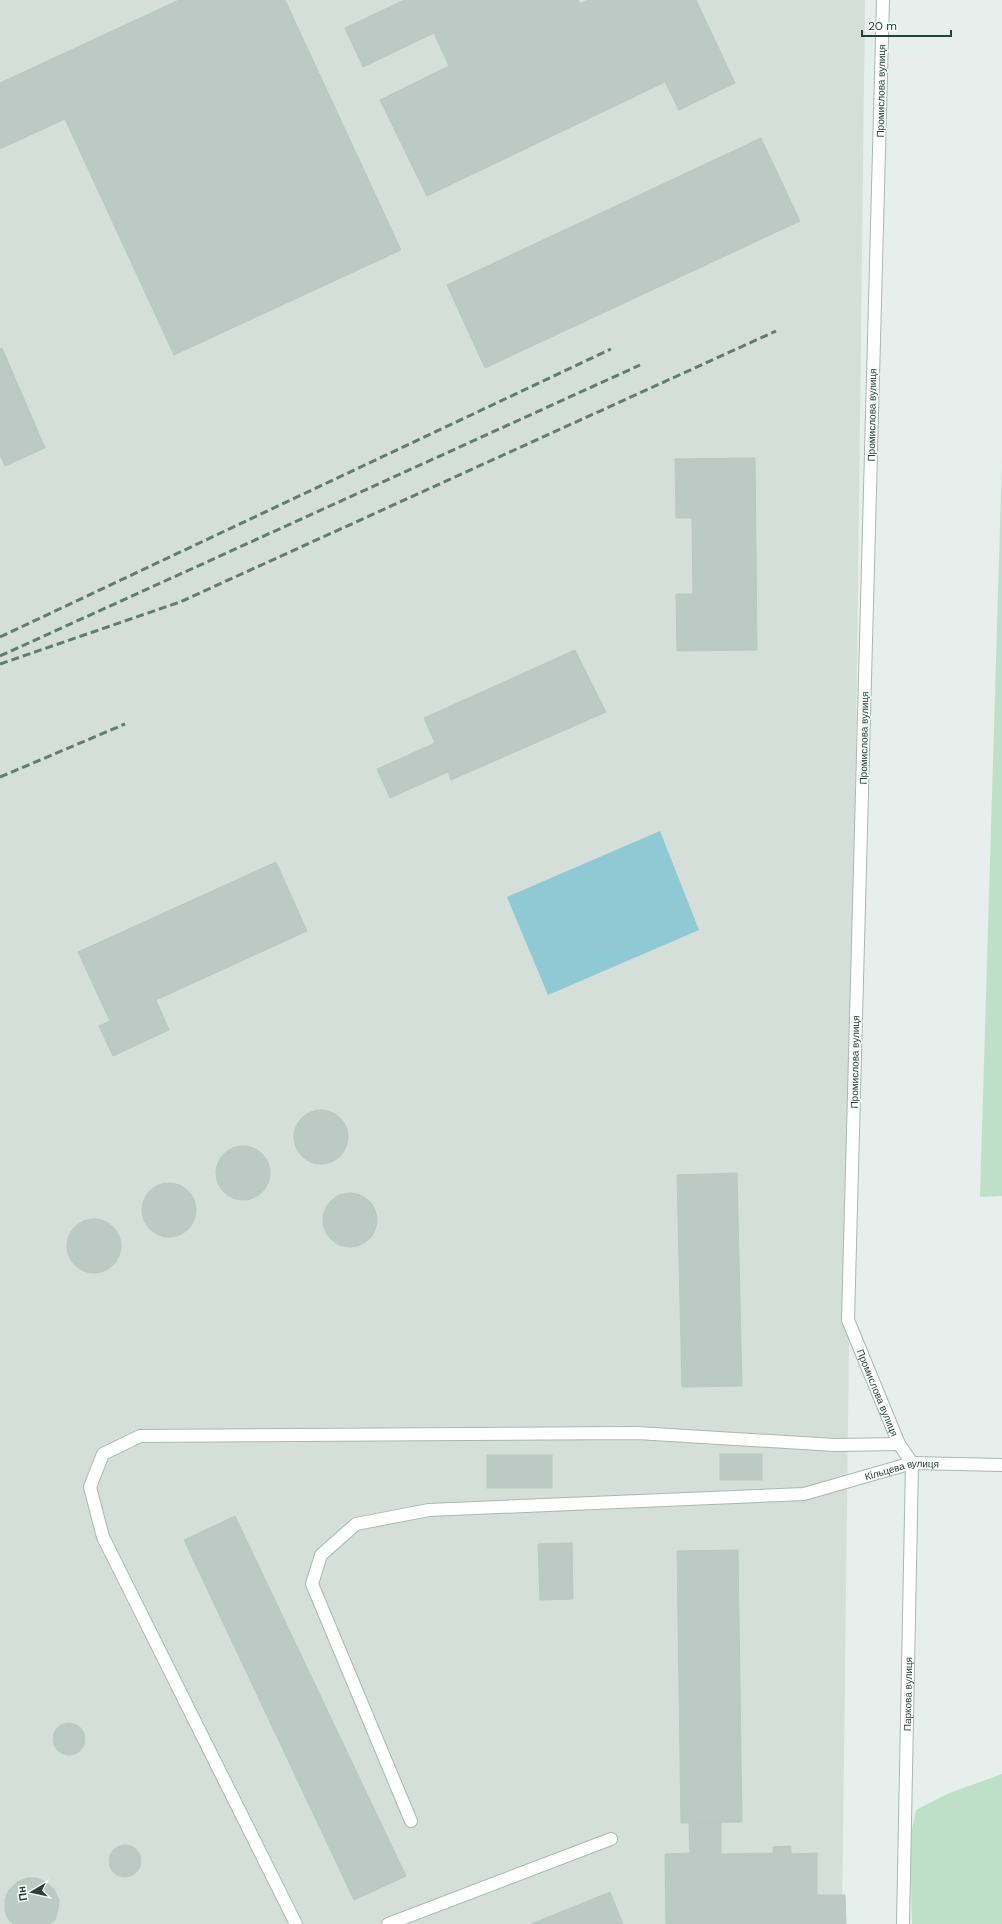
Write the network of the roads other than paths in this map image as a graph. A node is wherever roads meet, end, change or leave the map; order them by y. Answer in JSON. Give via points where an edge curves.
{"nodes":[{"id":1,"x":883,"y":0,"type":"edge"},
{"id":2,"x":899,"y":1444,"type":"junction"},
{"id":3,"x":912,"y":1463,"type":"junction"},
{"id":4,"x":1002,"y":1465,"type":"edge"},
{"id":5,"x":411,"y":1821,"type":"dead end"},
{"id":6,"x":611,"y":1838,"type":"dead end"},
{"id":7,"x":296,"y":1924,"type":"edge"},
{"id":8,"x":388,"y":1924,"type":"edge"},
{"id":9,"x":903,"y":1924,"type":"edge"}],
"edges":[{"from":1,"to":2,"type":"street","name":"Промислова вулиця","via":[[848,1320]]},
{"from":2,"to":3,"type":"street","name":"Промислова вулиця"},
{"from":2,"to":7,"type":"street","via":[[835,1445],[638,1433],[140,1436],[103,1454],[90,1487],[103,1538]]},
{"from":3,"to":4,"type":"street","name":"Кільцева вулиця"},
{"from":3,"to":5,"type":"street","name":"Кільцева вулиця","via":[[804,1494],[429,1510],[356,1524],[321,1555],[312,1584]]},
{"from":3,"to":9,"type":"street","name":"Паркова вулиця"},
{"from":6,"to":8,"type":"street"}]}
